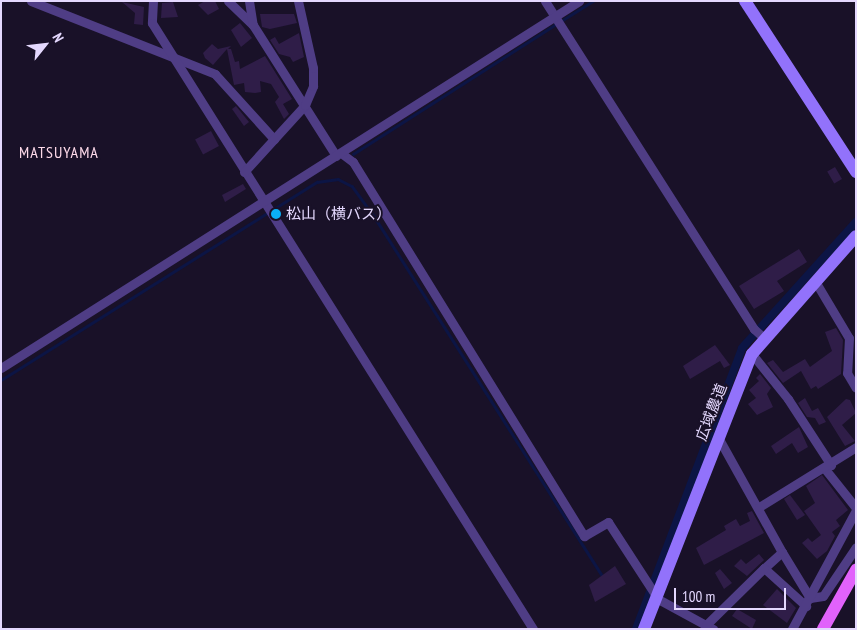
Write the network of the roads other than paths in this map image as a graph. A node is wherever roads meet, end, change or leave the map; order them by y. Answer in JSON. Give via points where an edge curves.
{"nodes":[{"id":1,"x":31,"y":1,"type":"edge"},
{"id":2,"x":152,"y":1,"type":"edge"},
{"id":3,"x":228,"y":1,"type":"edge"},
{"id":4,"x":249,"y":1,"type":"edge"},
{"id":5,"x":298,"y":1,"type":"edge"},
{"id":6,"x":545,"y":1,"type":"edge"},
{"id":7,"x":578,"y":1,"type":"edge"},
{"id":8,"x":745,"y":1,"type":"edge"},
{"id":9,"x":554,"y":17,"type":"junction"},
{"id":10,"x":253,"y":25,"type":"junction"},
{"id":11,"x":175,"y":60,"type":"junction"},
{"id":12,"x":305,"y":105,"type":"junction"},
{"id":13,"x":274,"y":139,"type":"junction"},
{"id":14,"x":338,"y":154,"type":"junction"},
{"id":15,"x":244,"y":172,"type":"junction"},
{"id":16,"x":856,"y":172,"type":"edge"},
{"id":17,"x":264,"y":201,"type":"junction"},
{"id":18,"x":856,"y":236,"type":"edge"},
{"id":19,"x":815,"y":281,"type":"junction"},
{"id":20,"x":765,"y":339,"type":"junction"},
{"id":21,"x":752,"y":354,"type":"junction"},
{"id":22,"x":1,"y":368,"type":"edge"},
{"id":23,"x":856,"y":388,"type":"edge"},
{"id":24,"x":719,"y":439,"type":"junction"},
{"id":25,"x":856,"y":447,"type":"edge"},
{"id":26,"x":828,"y":467,"type":"junction"},
{"id":27,"x":759,"y":507,"type":"junction"},
{"id":28,"x":856,"y":509,"type":"edge"},
{"id":29,"x":856,"y":547,"type":"edge"},
{"id":30,"x":782,"y":552,"type":"junction"},
{"id":31,"x":764,"y":568,"type":"junction"},
{"id":32,"x":856,"y":570,"type":"edge"},
{"id":33,"x":658,"y":599,"type":"junction"},
{"id":34,"x":808,"y":602,"type":"junction"},
{"id":35,"x":709,"y":627,"type":"edge"},
{"id":36,"x":533,"y":629,"type":"edge"},
{"id":37,"x":644,"y":629,"type":"edge"},
{"id":38,"x":792,"y":629,"type":"edge"},
{"id":39,"x":823,"y":629,"type":"edge"}],
"edges":[{"from":1,"to":11,"type":"street"},
{"from":2,"to":11,"type":"street","via":[[152,23]]},
{"from":3,"to":10,"type":"street"},
{"from":4,"to":10,"type":"street"},
{"from":5,"to":12,"type":"street","via":[[313,68],[313,86]]},
{"from":6,"to":9,"type":"street"},
{"from":7,"to":9,"type":"street"},
{"from":8,"to":16,"type":"street"},
{"from":9,"to":14,"type":"street"},
{"from":9,"to":20,"type":"street","via":[[754,328]]},
{"from":10,"to":12,"type":"street","via":[[266,50]]},
{"from":11,"to":13,"type":"street","via":[[215,74]]},
{"from":11,"to":15,"type":"street"},
{"from":12,"to":13,"type":"street"},
{"from":12,"to":14,"type":"street"},
{"from":13,"to":15,"type":"street"},
{"from":14,"to":17,"type":"street"},
{"from":14,"to":33,"type":"street","via":[[352,162],[584,536],[608,522]]},
{"from":15,"to":17,"type":"street"},
{"from":17,"to":22,"type":"street"},
{"from":17,"to":36,"type":"street"},
{"from":18,"to":19,"type":"street","name":"広域農道"},
{"from":19,"to":20,"type":"street","name":"広域農道"},
{"from":19,"to":23,"type":"street","via":[[849,338],[847,373]]},
{"from":20,"to":21,"type":"street","name":"広域農道"},
{"from":21,"to":24,"type":"street","name":"広域農道"},
{"from":21,"to":26,"type":"street","via":[[788,399]]},
{"from":24,"to":27,"type":"street"},
{"from":24,"to":33,"type":"street","name":"広域農道"},
{"from":25,"to":26,"type":"street"},
{"from":26,"to":27,"type":"street"},
{"from":26,"to":28,"type":"street"},
{"from":27,"to":30,"type":"street"},
{"from":28,"to":34,"type":"street"},
{"from":29,"to":34,"type":"street","via":[[823,596]]},
{"from":30,"to":31,"type":"street"},
{"from":30,"to":34,"type":"street"},
{"from":31,"to":34,"type":"street"},
{"from":31,"to":35,"type":"street"},
{"from":32,"to":39,"type":"main road"},
{"from":33,"to":35,"type":"street"},
{"from":33,"to":37,"type":"street","name":"広域農道"},
{"from":34,"to":38,"type":"street"}]}
